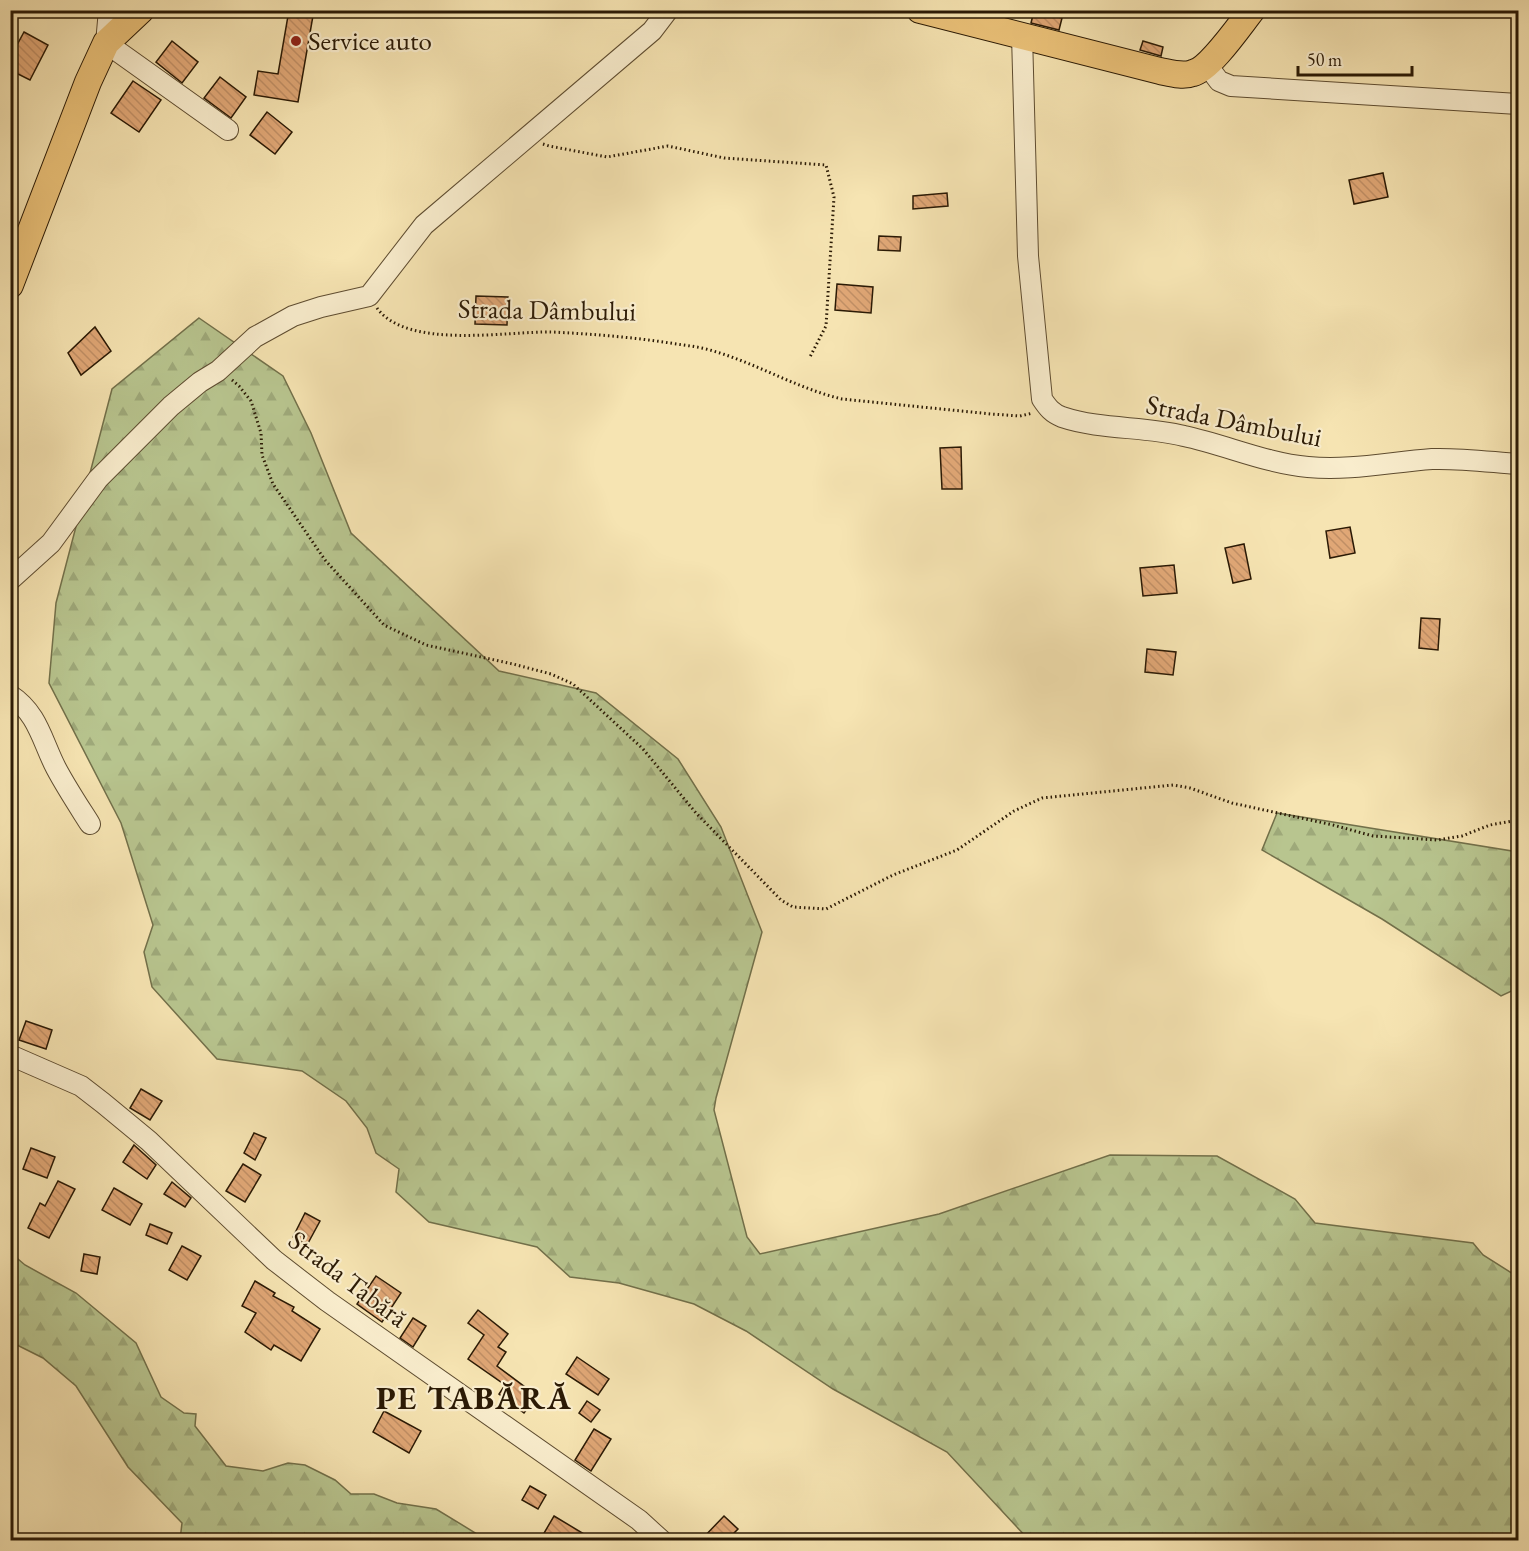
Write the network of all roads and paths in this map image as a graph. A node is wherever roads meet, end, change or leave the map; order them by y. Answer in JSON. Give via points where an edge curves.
{"nodes":[{"id":1,"x":109,"y":10,"type":"edge"},
{"id":2,"x":141,"y":10,"type":"edge"},
{"id":3,"x":668,"y":10,"type":"edge"},
{"id":4,"x":920,"y":10,"type":"edge"},
{"id":5,"x":1252,"y":10,"type":"edge"},
{"id":6,"x":1022,"y":36,"type":"junction"},
{"id":7,"x":106,"y":43,"type":"junction"},
{"id":8,"x":1207,"y":65,"type":"junction"},
{"id":9,"x":1518,"y":104,"type":"edge"},
{"id":10,"x":228,"y":130,"type":"dead end"},
{"id":11,"x":529,"y":136,"type":"junction"},
{"id":12,"x":10,"y":285,"type":"edge"},
{"id":13,"x":369,"y":296,"type":"junction"},
{"id":14,"x":810,"y":357,"type":"dead end"},
{"id":15,"x":218,"y":371,"type":"junction"},
{"id":16,"x":1049,"y":410,"type":"junction"},
{"id":17,"x":1518,"y":464,"type":"edge"},
{"id":18,"x":10,"y":580,"type":"edge"},
{"id":19,"x":10,"y":695,"type":"edge"},
{"id":20,"x":1518,"y":820,"type":"edge"},
{"id":21,"x":90,"y":824,"type":"dead end"},
{"id":22,"x":10,"y":1055,"type":"edge"},
{"id":23,"x":661,"y":1540,"type":"edge"}],
"edges":[{"from":1,"to":7,"type":"street"},
{"from":2,"to":7,"type":"main road"},
{"from":3,"to":11,"type":"street","via":[[652,31]]},
{"from":4,"to":6,"type":"main road"},
{"from":5,"to":8,"type":"main road"},
{"from":6,"to":8,"type":"main road","via":[[1182,75]]},
{"from":6,"to":16,"type":"street","via":[[1028,255],[1042,399]]},
{"from":7,"to":10,"type":"street"},
{"from":7,"to":12,"type":"main road"},
{"from":8,"to":9,"type":"street","via":[[1219,81],[1231,86]]},
{"from":11,"to":13,"type":"street","via":[[424,225]]},
{"from":11,"to":14,"type":"path","via":[[549,146],[608,157],[668,146],[724,158],[826,165],[834,197],[826,326]]},
{"from":13,"to":15,"type":"street","via":[[293,316],[255,338]]},
{"from":13,"to":16,"type":"path","name":"Strada Dâmbului","via":[[387,318],[427,334],[550,332],[646,339],[704,348],[823,395],[879,404],[1020,416]]},
{"from":15,"to":18,"type":"street","via":[[147,428],[98,479],[51,543]]},
{"from":15,"to":20,"type":"path","via":[[240,386],[251,401],[273,484],[325,560],[384,625],[426,645],[551,674],[573,684],[643,749],[696,813],[781,900],[793,907],[825,909],[893,875],[957,850],[1014,811],[1042,798],[1173,785],[1373,836],[1437,840]]},
{"from":16,"to":17,"type":"street","name":"Strada Dâmbului","via":[[1086,423],[1185,436],[1275,462],[1309,467],[1366,467],[1434,459]]},
{"from":19,"to":21,"type":"street","via":[[36,721],[46,750]]},
{"from":22,"to":23,"type":"street","name":"Strada Tabără","via":[[81,1086],[149,1141],[274,1260],[639,1520]]}]}
